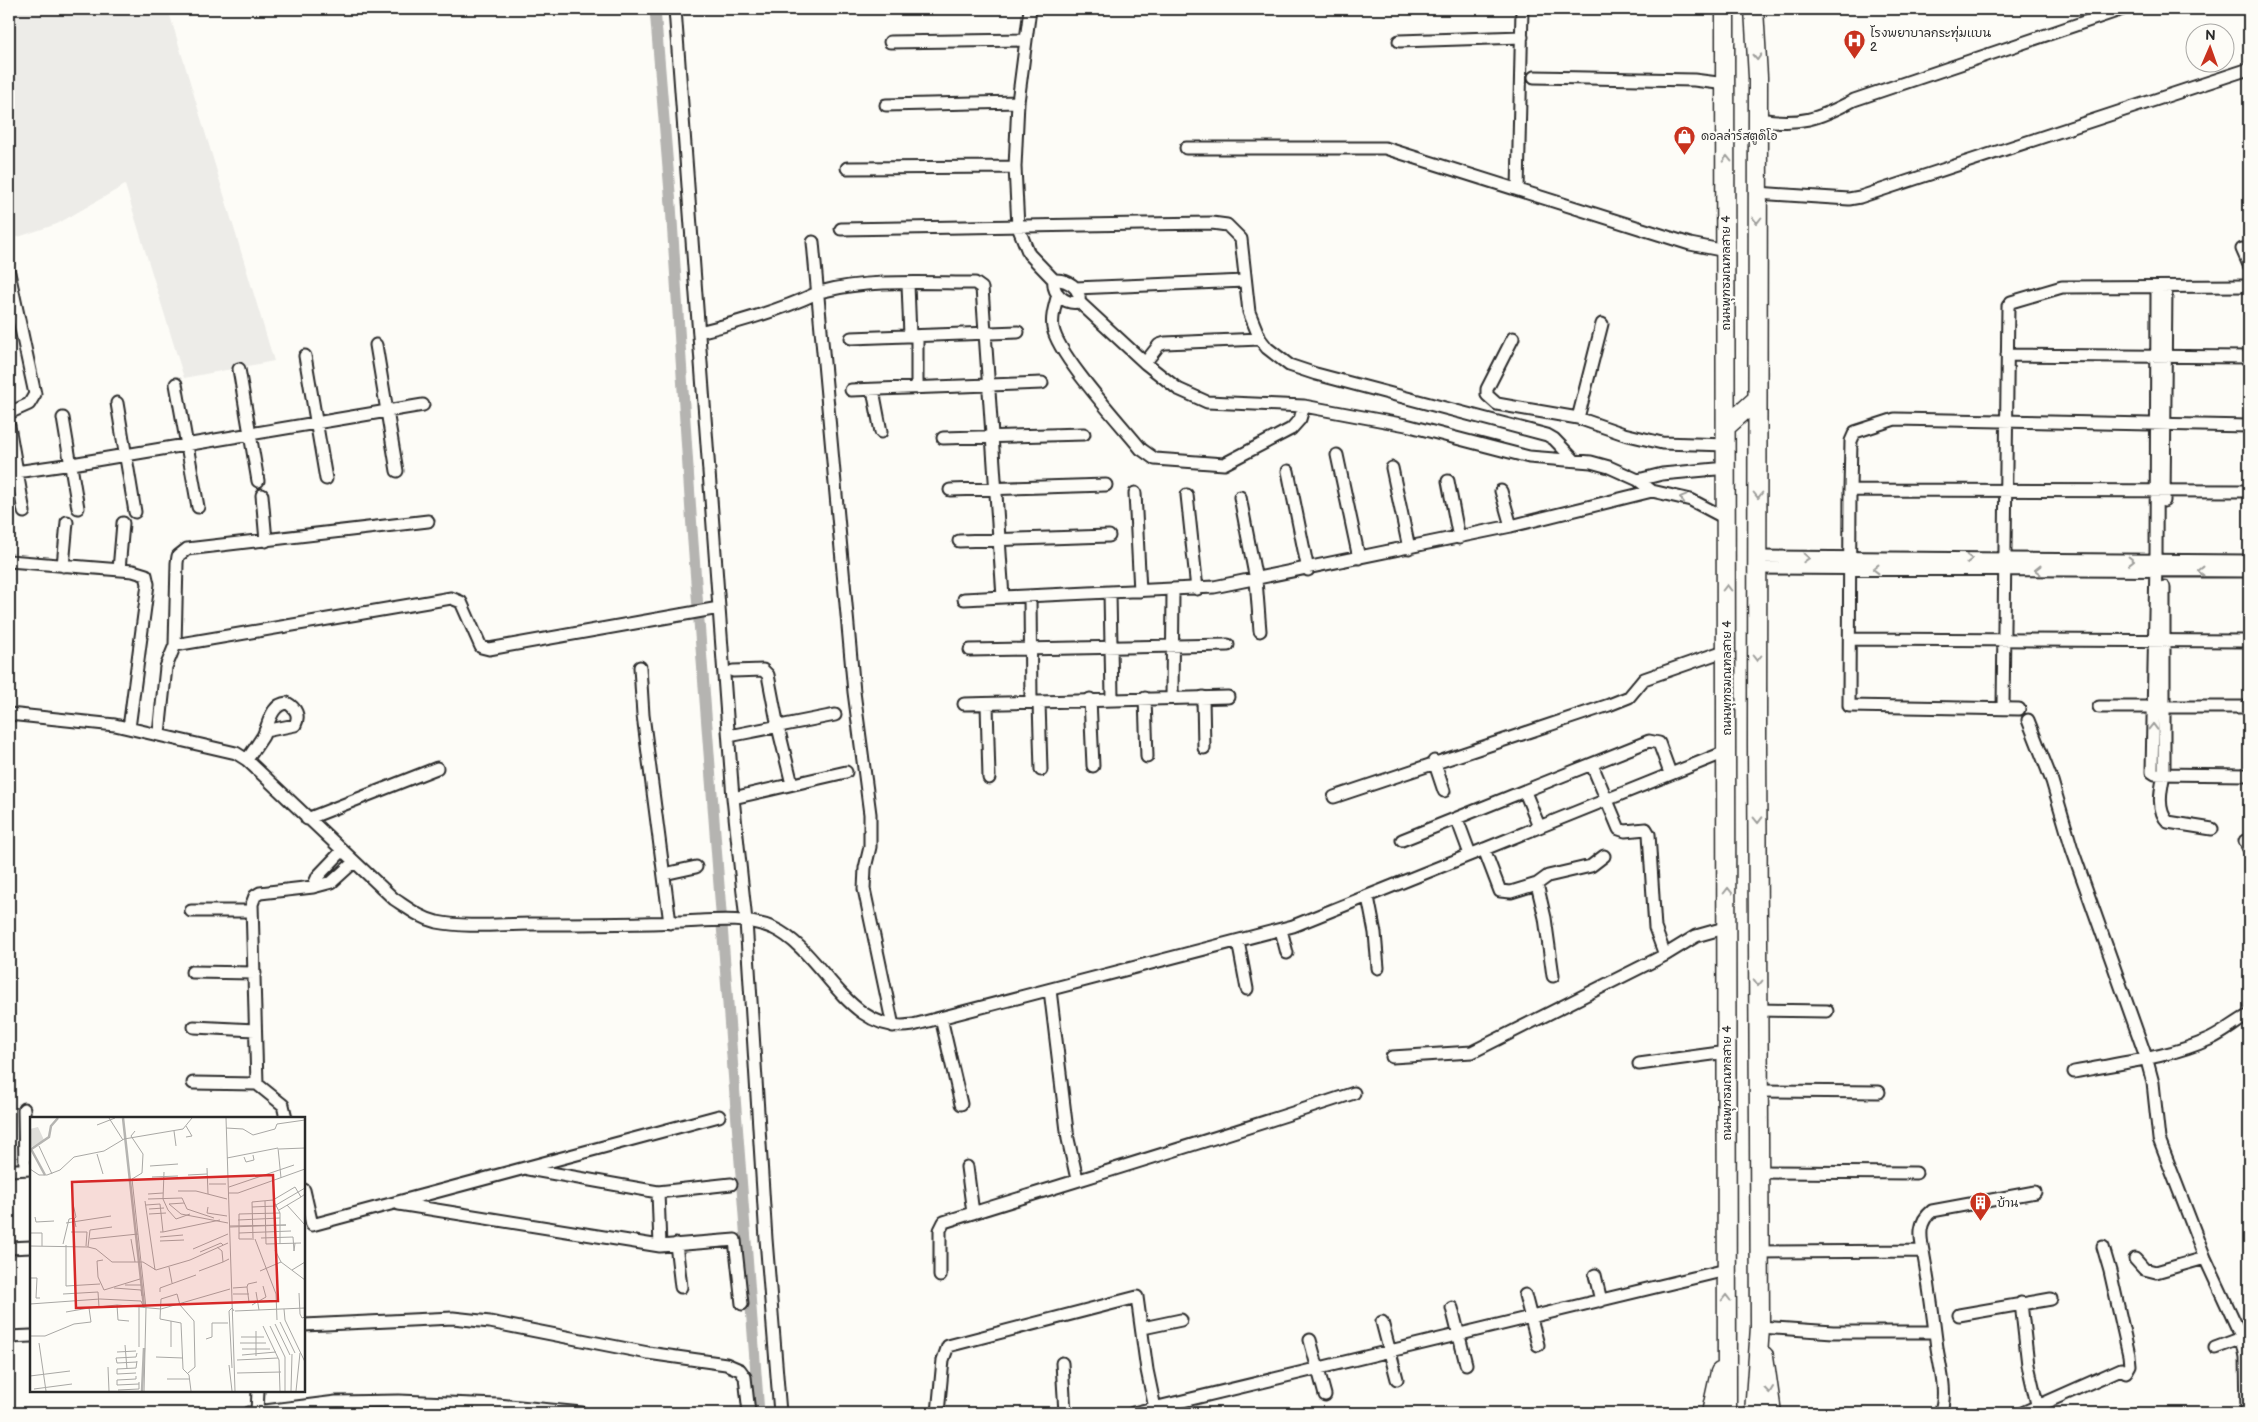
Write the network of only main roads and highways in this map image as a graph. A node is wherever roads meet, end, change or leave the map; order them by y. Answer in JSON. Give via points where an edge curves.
{"nodes":[{"id":1,"x":1725,"y":9,"type":"edge"},
{"id":2,"x":1754,"y":9,"type":"edge"},
{"id":3,"x":1757,"y":392,"type":"junction"},
{"id":4,"x":1727,"y":426,"type":"junction"},
{"id":5,"x":1759,"y":1330,"type":"junction"},
{"id":6,"x":1726,"y":1347,"type":"junction"},
{"id":7,"x":1711,"y":1413,"type":"edge"},
{"id":8,"x":1727,"y":1413,"type":"edge"},
{"id":9,"x":1754,"y":1413,"type":"edge"},
{"id":10,"x":1772,"y":1413,"type":"edge"}],
"edges":[{"from":4,"to":1,"type":"main road","name":"ถนนพุทธมณฑลสาย 4","one_way":true},
{"from":2,"to":3,"type":"main road","one_way":true,"via":[[1758,119]]},
{"from":3,"to":4,"type":"main road"},
{"from":3,"to":5,"type":"main road","one_way":true},
{"from":6,"to":4,"type":"main road","name":"ถนนพุทธมณฑลสาย 4","one_way":true},
{"from":5,"to":9,"type":"main road"},
{"from":5,"to":10,"type":"main road","one_way":true},
{"from":6,"to":7,"type":"main road","name":"ถนนพุทธมณฑลสาย 4"},
{"from":6,"to":8,"type":"main road","name":"ถนนพุทธมณฑลสาย 4"}]}
